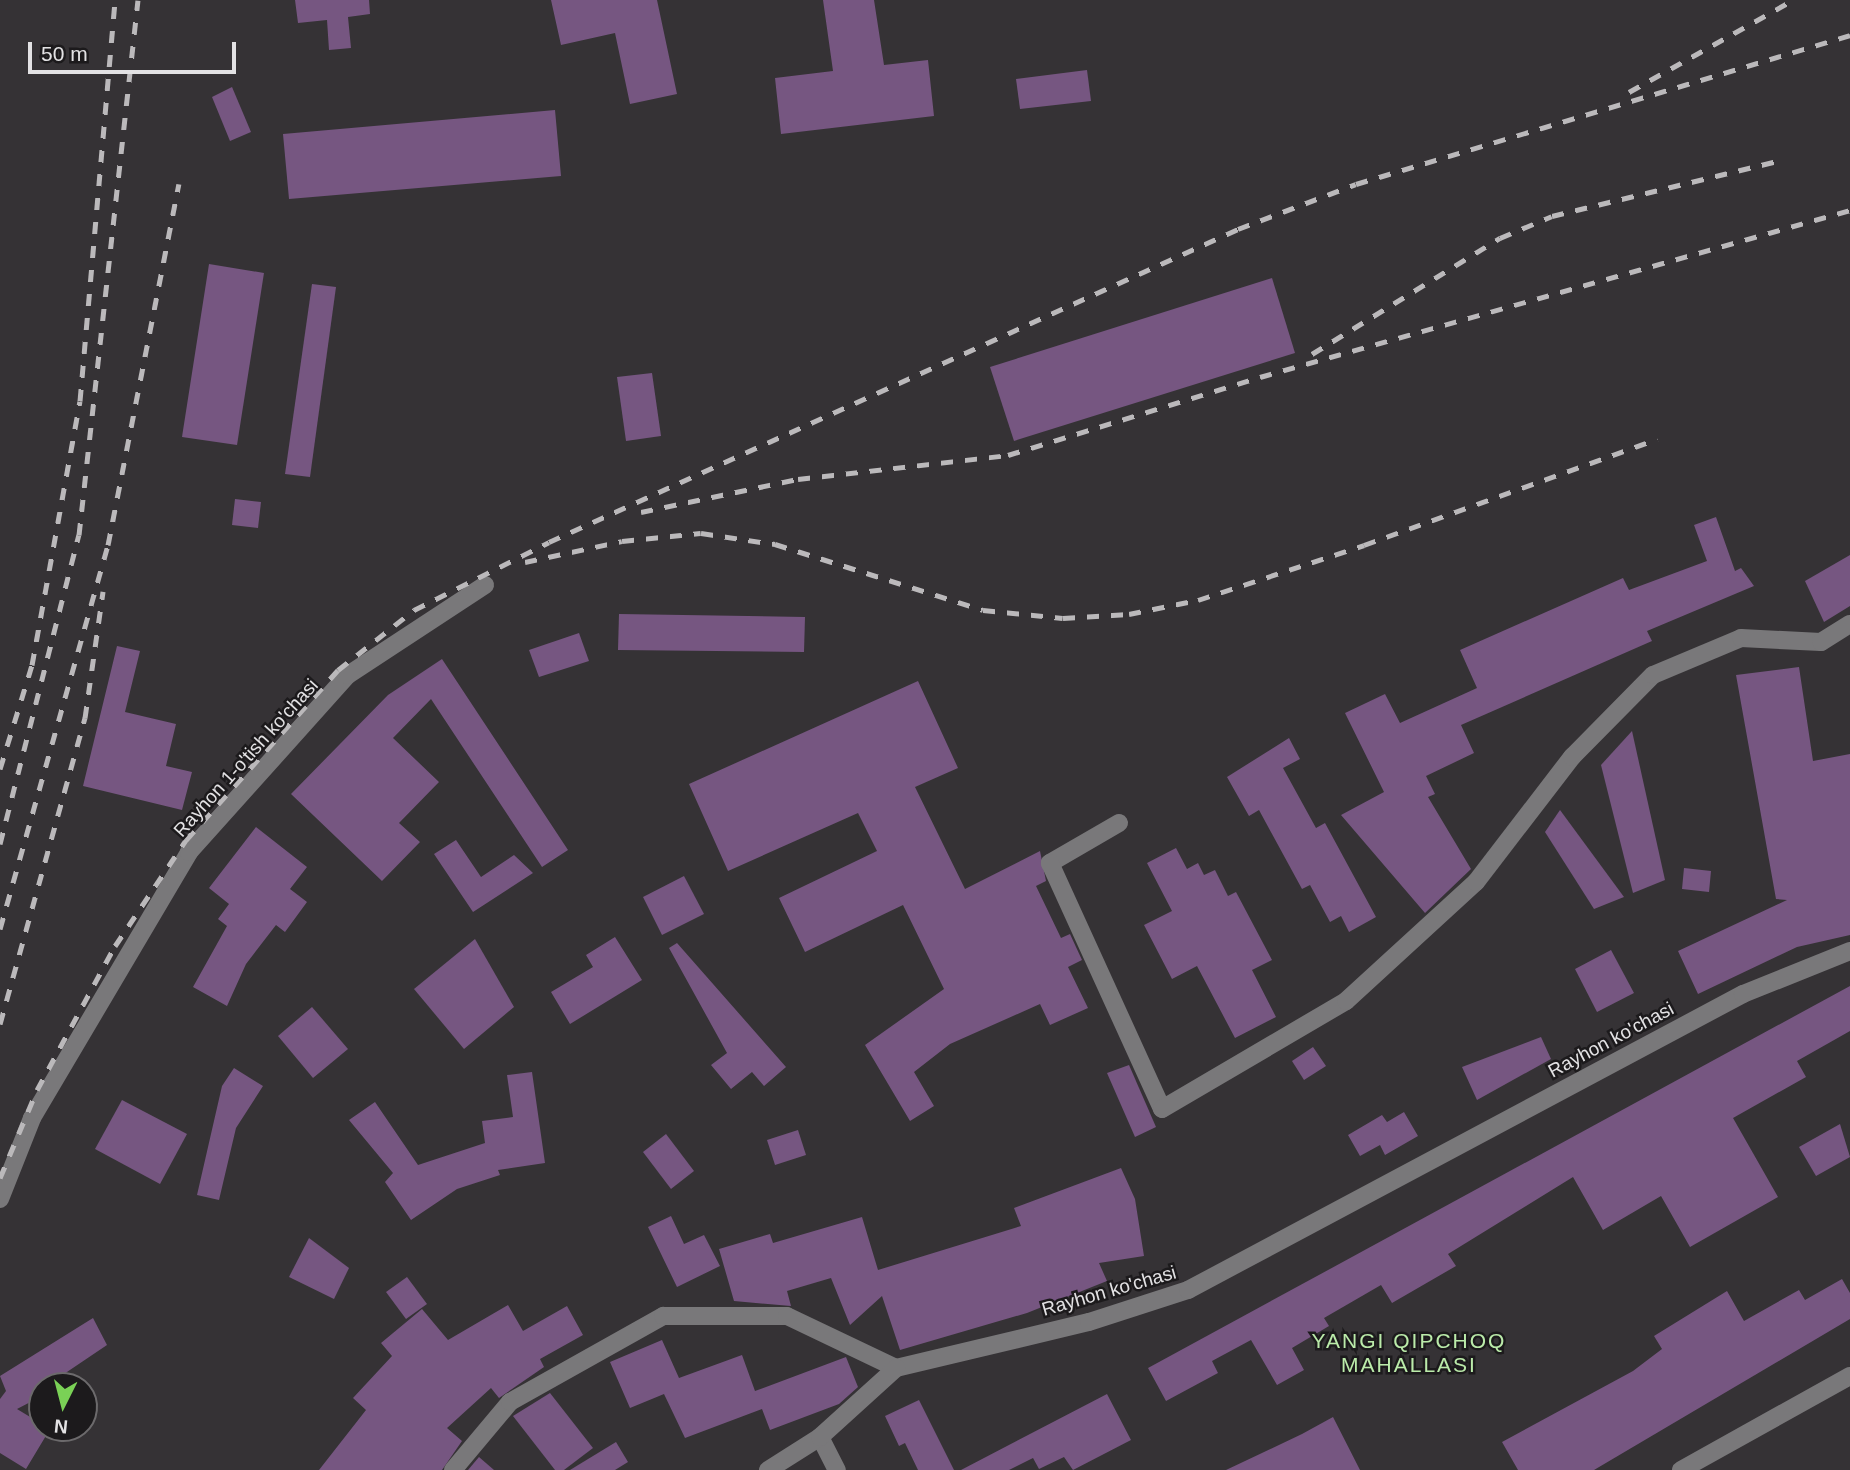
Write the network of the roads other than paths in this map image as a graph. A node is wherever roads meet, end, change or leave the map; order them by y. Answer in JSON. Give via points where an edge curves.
{"nodes":[{"id":1,"x":485,"y":585,"type":"dead end"},
{"id":2,"x":1850,"y":624,"type":"edge"},
{"id":3,"x":1119,"y":823,"type":"dead end"},
{"id":4,"x":1850,"y":951,"type":"edge"},
{"id":5,"x":0,"y":1199,"type":"edge"},
{"id":6,"x":896,"y":1368,"type":"junction"},
{"id":7,"x":1850,"y":1376,"type":"edge"},
{"id":8,"x":820,"y":1437,"type":"junction"},
{"id":9,"x":453,"y":1470,"type":"edge"},
{"id":10,"x":768,"y":1470,"type":"edge"},
{"id":11,"x":837,"y":1470,"type":"edge"},
{"id":12,"x":1681,"y":1470,"type":"edge"}],
"edges":[{"from":1,"to":5,"type":"street","name":"Rayhon 1-o'tish ko'chasi","via":[[348,675],[189,852],[32,1118]]},
{"from":2,"to":3,"type":"street","via":[[1821,642],[1741,638],[1653,675],[1572,757],[1476,881],[1346,1001],[1162,1109],[1050,863]]},
{"from":4,"to":6,"type":"street","name":"Rayhon ko'chasi","via":[[1743,994],[1188,1290],[1088,1322]]},
{"from":6,"to":8,"type":"street"},
{"from":6,"to":9,"type":"street","via":[[787,1316],[663,1316],[510,1402]]},
{"from":7,"to":12,"type":"street"},
{"from":8,"to":10,"type":"street"},
{"from":8,"to":11,"type":"street"}]}
